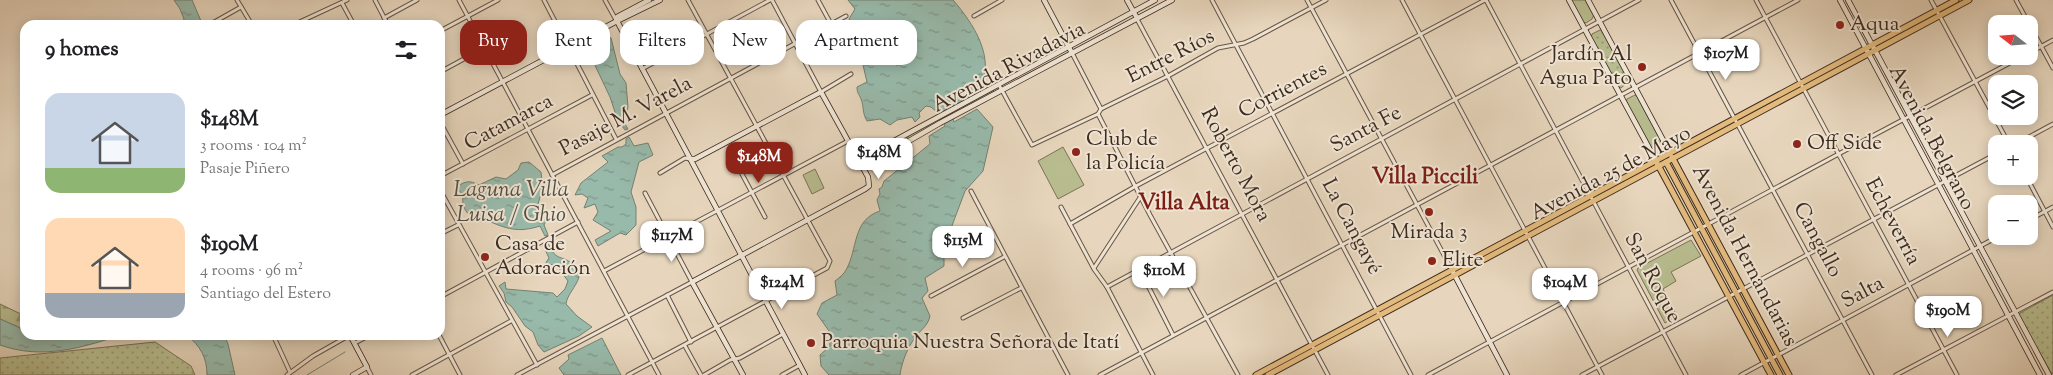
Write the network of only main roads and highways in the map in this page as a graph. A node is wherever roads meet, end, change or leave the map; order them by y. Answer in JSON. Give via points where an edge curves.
{"nodes":[{"id":1,"x":1956,"y":0,"type":"edge"},
{"id":2,"x":1969,"y":0,"type":"edge"},
{"id":3,"x":1938,"y":13,"type":"junction"},
{"id":4,"x":1874,"y":47,"type":"junction"},
{"id":5,"x":1670,"y":152,"type":"junction"},
{"id":6,"x":1673,"y":159,"type":"junction"},
{"id":7,"x":1666,"y":162,"type":"junction"},
{"id":8,"x":1657,"y":163,"type":"junction"},
{"id":9,"x":1527,"y":234,"type":"junction"},
{"id":10,"x":1314,"y":348,"type":"junction"},
{"id":11,"x":1256,"y":375,"type":"edge"},
{"id":12,"x":1268,"y":375,"type":"edge"},
{"id":13,"x":1770,"y":375,"type":"edge"},
{"id":14,"x":1780,"y":375,"type":"edge"},
{"id":15,"x":1789,"y":375,"type":"edge"}],
"edges":[{"from":1,"to":3,"type":"main road","name":"Avenida 25 de Mayo"},
{"from":2,"to":3,"type":"main road","name":"Avenida 25 de Mayo"},
{"from":3,"to":4,"type":"main road","name":"Avenida 25 de Mayo"},
{"from":4,"to":5,"type":"main road","name":"Avenida 25 de Mayo","via":[[1865,48]]},
{"from":4,"to":6,"type":"main road","name":"Avenida 25 de Mayo","via":[[1868,54]]},
{"from":5,"to":6,"type":"main road","name":"Avenida Hernandarias"},
{"from":5,"to":8,"type":"main road","name":"Avenida 25 de Mayo"},
{"from":6,"to":7,"type":"main road","name":"Avenida 25 de Mayo"},
{"from":6,"to":15,"type":"main road","name":"Avenida Hernandarias"},
{"from":7,"to":8,"type":"main road","name":"Avenida 25 de Mayo"},
{"from":7,"to":14,"type":"main road","name":"Avenida Hernandarias"},
{"from":8,"to":9,"type":"main road","name":"Avenida 25 de Mayo","via":[[1591,196]]},
{"from":8,"to":9,"type":"main road","name":"Avenida 25 de Mayo","via":[[1594,202]]},
{"from":8,"to":13,"type":"main road","name":"Avenida Hernandarias"},
{"from":9,"to":10,"type":"main road","name":"Avenida 25 de Mayo"},
{"from":10,"to":11,"type":"main road","name":"Avenida 25 de Mayo"},
{"from":10,"to":12,"type":"main road","name":"Avenida 25 de Mayo"}]}
